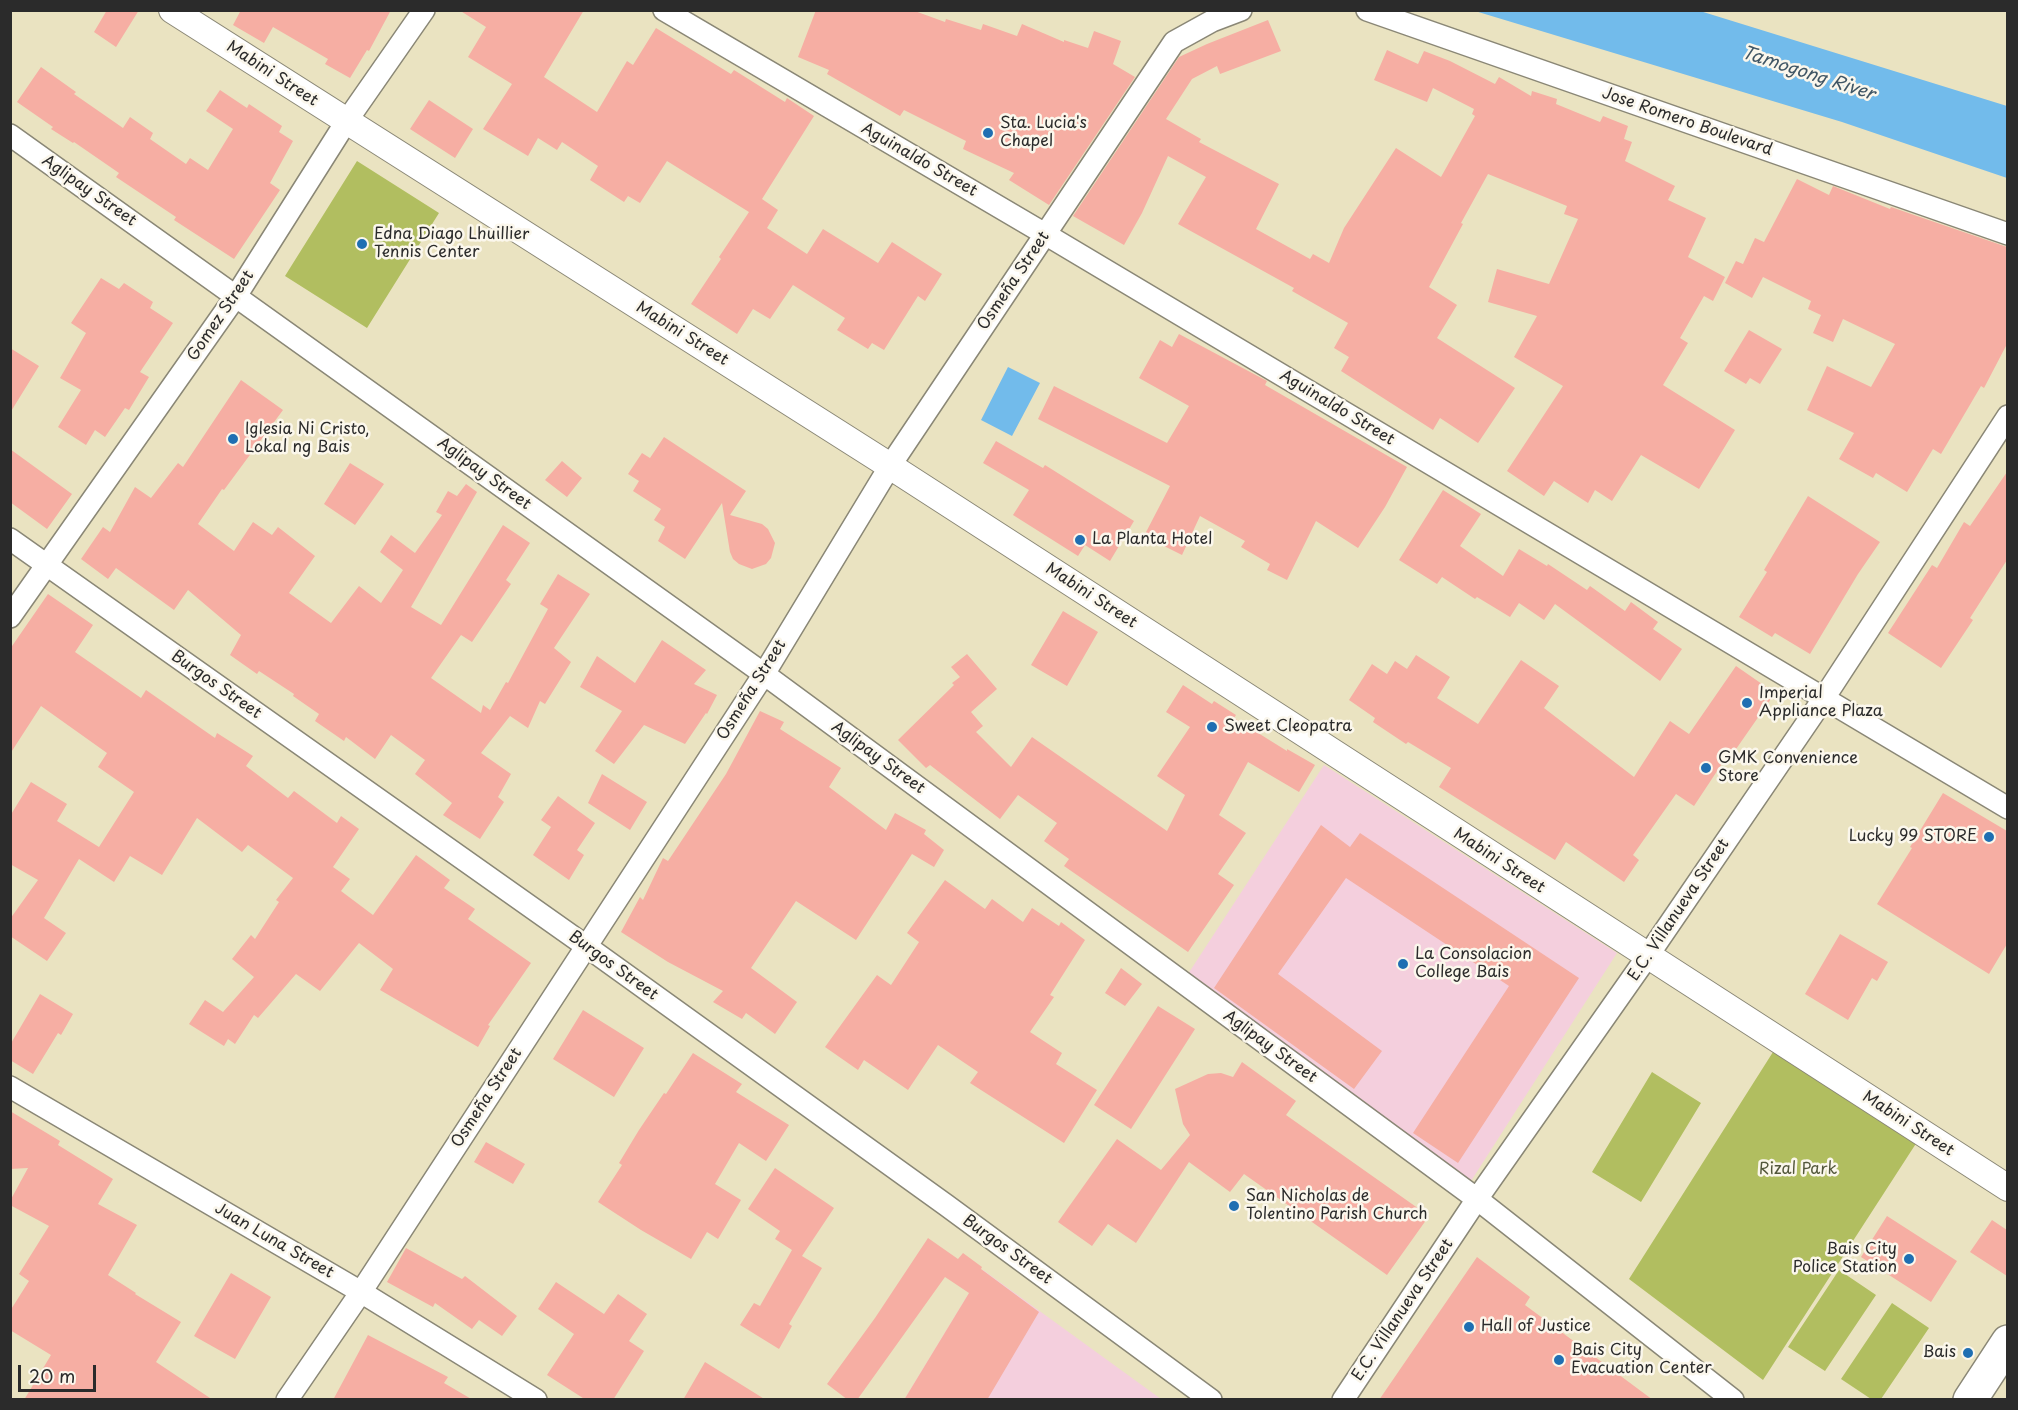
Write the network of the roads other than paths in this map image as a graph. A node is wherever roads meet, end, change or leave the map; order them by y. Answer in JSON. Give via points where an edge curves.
{"nodes":[{"id":1,"x":172,"y":10,"type":"edge"},
{"id":2,"x":424,"y":10,"type":"edge"},
{"id":3,"x":664,"y":10,"type":"edge"},
{"id":4,"x":1241,"y":10,"type":"edge"},
{"id":5,"x":1368,"y":10,"type":"edge"},
{"id":6,"x":346,"y":122,"type":"junction"},
{"id":7,"x":10,"y":135,"type":"edge"},
{"id":8,"x":1045,"y":234,"type":"junction"},
{"id":9,"x":2007,"y":234,"type":"edge"},
{"id":10,"x":236,"y":296,"type":"junction"},
{"id":11,"x":2007,"y":416,"type":"edge"},
{"id":12,"x":890,"y":466,"type":"junction"},
{"id":13,"x":10,"y":539,"type":"edge"},
{"id":14,"x":47,"y":566,"type":"junction"},
{"id":15,"x":10,"y":617,"type":"edge"},
{"id":16,"x":764,"y":674,"type":"junction"},
{"id":17,"x":1824,"y":698,"type":"junction"},
{"id":18,"x":2007,"y":808,"type":"edge"},
{"id":19,"x":586,"y":946,"type":"junction"},
{"id":20,"x":1647,"y":957,"type":"junction"},
{"id":21,"x":10,"y":1087,"type":"edge"},
{"id":22,"x":2007,"y":1188,"type":"edge"},
{"id":23,"x":1477,"y":1199,"type":"junction"},
{"id":24,"x":361,"y":1292,"type":"junction"},
{"id":25,"x":2007,"y":1342,"type":"edge"},
{"id":26,"x":287,"y":1400,"type":"edge"},
{"id":27,"x":536,"y":1400,"type":"edge"},
{"id":28,"x":1211,"y":1400,"type":"edge"},
{"id":29,"x":1343,"y":1400,"type":"edge"},
{"id":30,"x":1733,"y":1400,"type":"edge"},
{"id":31,"x":1970,"y":1400,"type":"edge"}],
"edges":[{"from":1,"to":6,"type":"street","name":"Mabini Street"},
{"from":2,"to":6,"type":"street","name":"Gomez Street"},
{"from":3,"to":8,"type":"street","name":"Aguinaldo Street"},
{"from":4,"to":8,"type":"street","name":"Osmeña Street","via":[[1174,42]]},
{"from":5,"to":9,"type":"street","name":"Jose Romero Boulevard"},
{"from":6,"to":10,"type":"street","name":"Gomez Street"},
{"from":6,"to":12,"type":"street","name":"Mabini Street"},
{"from":7,"to":10,"type":"street","name":"Aglipay Street"},
{"from":8,"to":12,"type":"street","name":"Osmeña Street"},
{"from":8,"to":17,"type":"street","name":"Aguinaldo Street"},
{"from":10,"to":14,"type":"street","name":"Gomez Street"},
{"from":10,"to":16,"type":"street","name":"Aglipay Street"},
{"from":11,"to":17,"type":"street","name":"E.C. Villanueva Street"},
{"from":12,"to":16,"type":"street","name":"Osmeña Street"},
{"from":12,"to":20,"type":"street","name":"Mabini Street"},
{"from":13,"to":14,"type":"street","name":"Burgos Street"},
{"from":14,"to":15,"type":"street","name":"Gomez Street"},
{"from":14,"to":19,"type":"street","name":"Burgos Street"},
{"from":16,"to":19,"type":"street","name":"Osmeña Street"},
{"from":16,"to":23,"type":"street","name":"Aglipay Street"},
{"from":17,"to":18,"type":"street","name":"Aguinaldo Street"},
{"from":17,"to":20,"type":"street","name":"E.C. Villanueva Street"},
{"from":19,"to":24,"type":"street","name":"Osmeña Street"},
{"from":19,"to":28,"type":"street","name":"Burgos Street"},
{"from":20,"to":22,"type":"street","name":"Mabini Street"},
{"from":20,"to":23,"type":"street","name":"E.C. Villanueva Street"},
{"from":21,"to":24,"type":"street","name":"Juan Luna Street"},
{"from":23,"to":29,"type":"street","name":"E.C. Villanueva Street"},
{"from":23,"to":30,"type":"street","name":"Aglipay Street"},
{"from":24,"to":26,"type":"street","name":"Osmeña Street"},
{"from":24,"to":27,"type":"street","name":"Juan Luna Street"},
{"from":25,"to":31,"type":"highway"}]}
